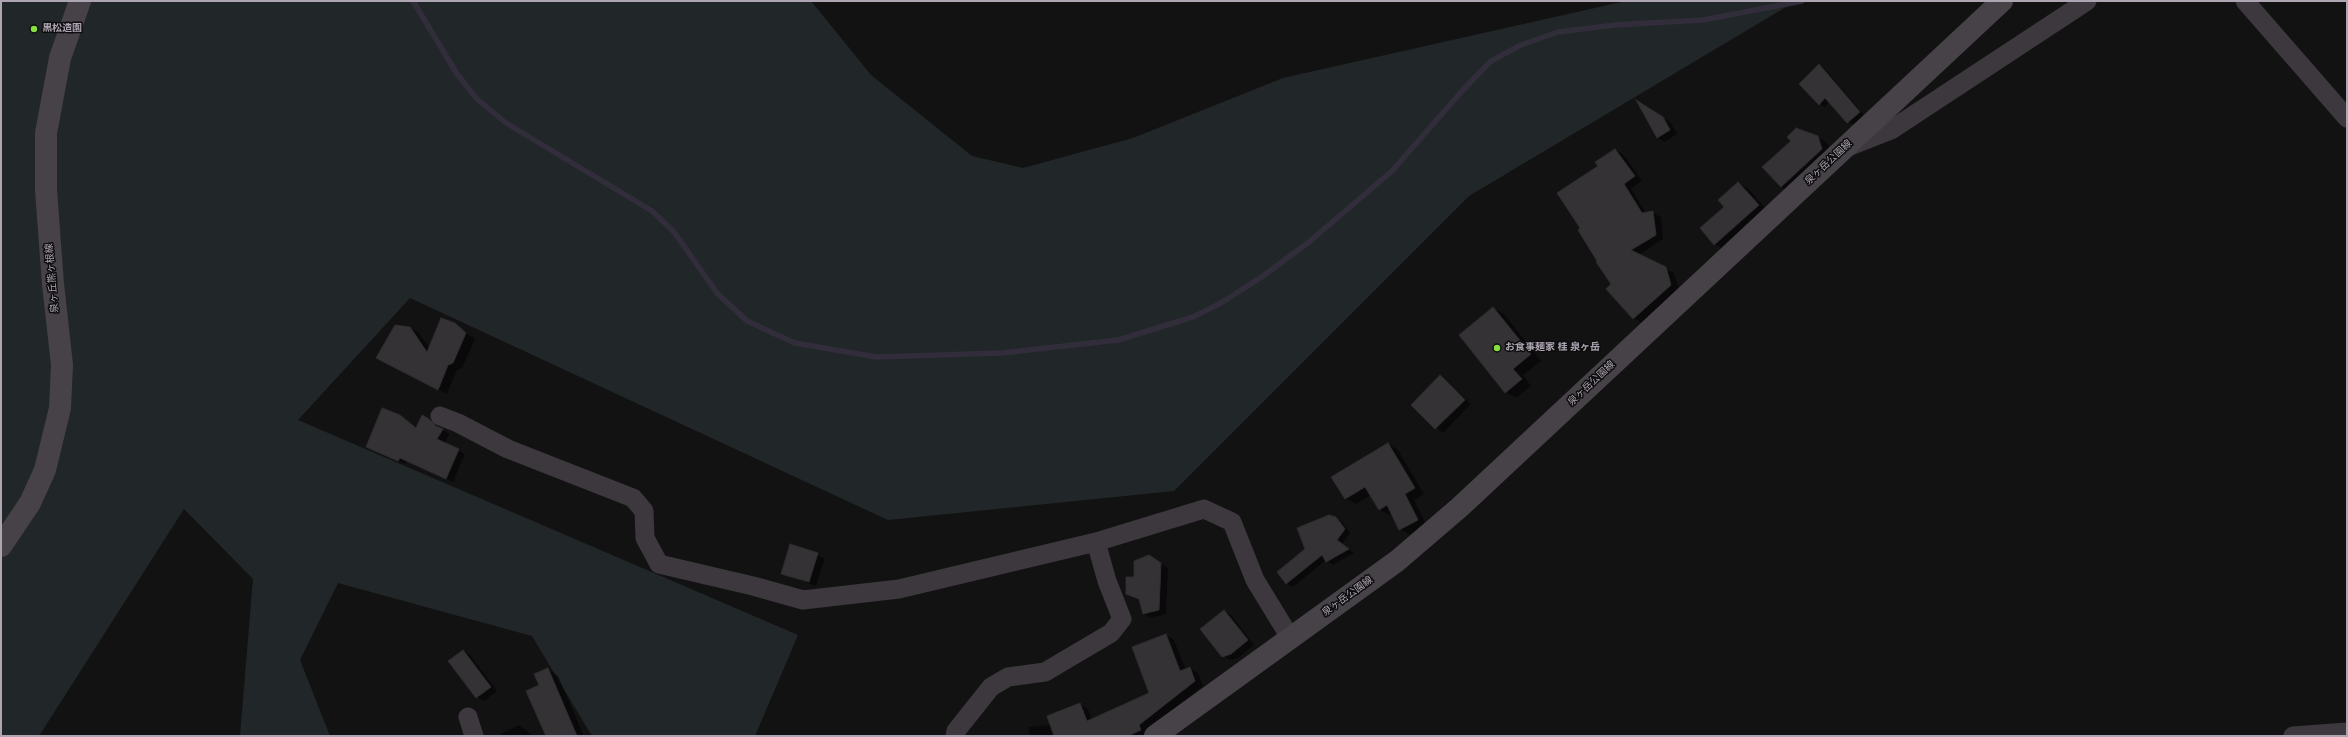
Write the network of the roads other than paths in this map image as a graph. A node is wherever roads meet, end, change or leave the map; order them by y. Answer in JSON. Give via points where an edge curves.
{"nodes":[{"id":1,"x":80,"y":1,"type":"edge"},
{"id":2,"x":2002,"y":1,"type":"edge"},
{"id":3,"x":2087,"y":1,"type":"edge"},
{"id":4,"x":2245,"y":1,"type":"edge"},
{"id":5,"x":2347,"y":118,"type":"edge"},
{"id":6,"x":1845,"y":148,"type":"junction"},
{"id":7,"x":440,"y":416,"type":"dead end"},
{"id":8,"x":1096,"y":542,"type":"junction"},
{"id":9,"x":1,"y":546,"type":"edge"},
{"id":10,"x":1291,"y":639,"type":"junction"},
{"id":11,"x":468,"y":716,"type":"dead end"},
{"id":12,"x":2347,"y":732,"type":"edge"},
{"id":13,"x":474,"y":736,"type":"edge"},
{"id":14,"x":955,"y":736,"type":"edge"},
{"id":15,"x":1155,"y":736,"type":"edge"},
{"id":16,"x":2293,"y":736,"type":"edge"}],
"edges":[{"from":1,"to":9,"type":"main road","name":"泉ヶ丘熊ヶ根線","via":[[60,58],[46,133],[46,190],[62,365],[60,408],[45,470],[30,503]]},
{"from":2,"to":6,"type":"main road","name":"泉ヶ岳公園線"},
{"from":3,"to":6,"type":"street","via":[[1891,130]]},
{"from":4,"to":5,"type":"street"},
{"from":6,"to":10,"type":"main road","name":"泉ヶ岳公園線","via":[[1460,507],[1398,561]]},
{"from":7,"to":8,"type":"street","via":[[508,449],[633,498],[644,511],[644,538],[659,564],[803,600],[900,589]]},
{"from":8,"to":10,"type":"street","via":[[1204,509],[1221,516],[1232,522],[1255,580]]},
{"from":8,"to":14,"type":"street","via":[[1107,581],[1122,619],[1111,633],[1045,672],[1008,677],[991,687],[956,730]]},
{"from":10,"to":15,"type":"main road","name":"泉ヶ岳公園線"},
{"from":11,"to":13,"type":"street"},
{"from":12,"to":16,"type":"street"}]}
